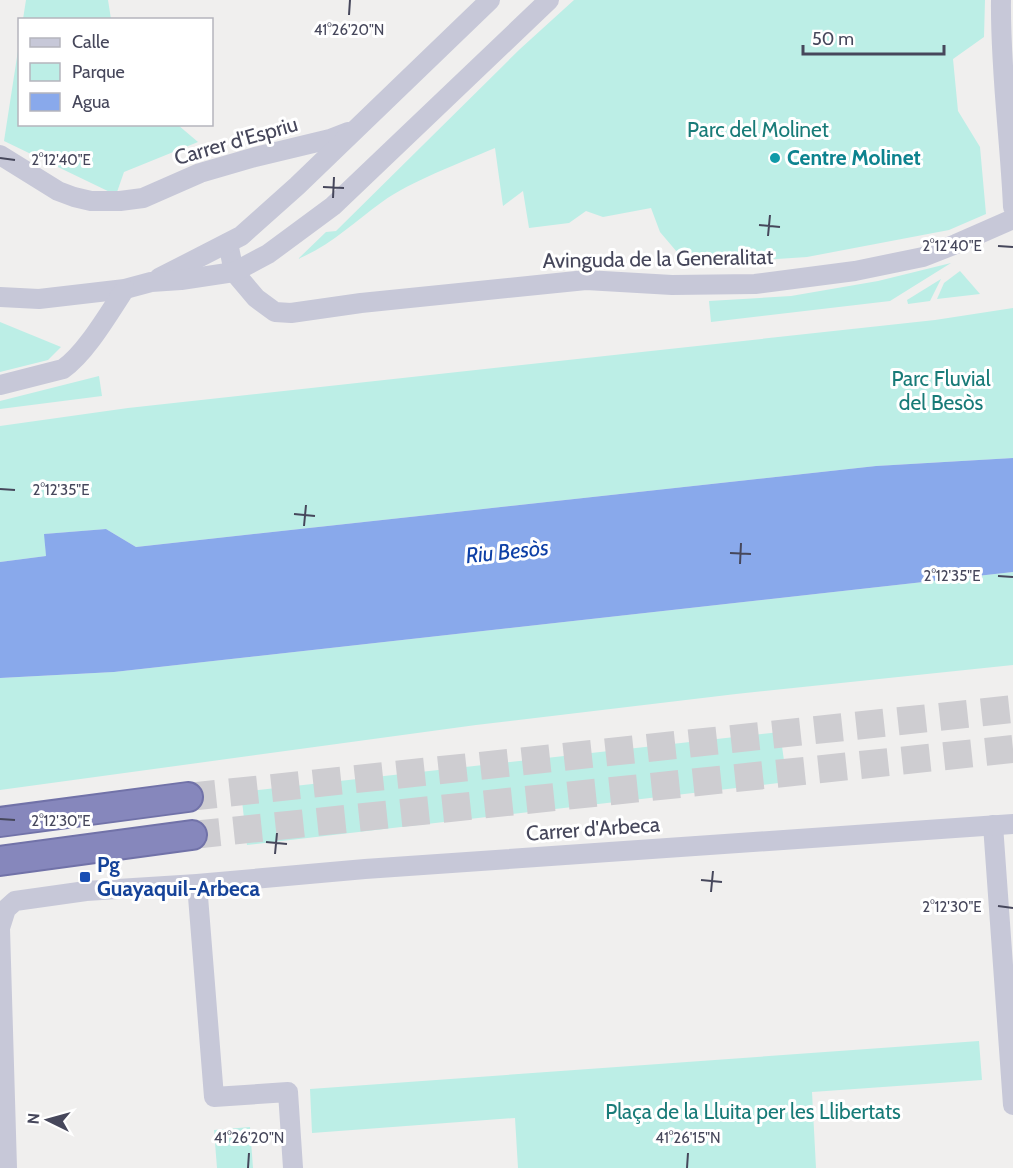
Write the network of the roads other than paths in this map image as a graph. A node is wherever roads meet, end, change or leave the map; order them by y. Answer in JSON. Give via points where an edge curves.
{"nodes":[{"id":1,"x":490,"y":0,"type":"edge"},
{"id":2,"x":549,"y":0,"type":"edge"},
{"id":3,"x":1001,"y":0,"type":"edge"},
{"id":4,"x":1013,"y":103,"type":"edge"},
{"id":5,"x":353,"y":130,"type":"junction"},
{"id":6,"x":0,"y":155,"type":"edge"},
{"id":7,"x":1010,"y":155,"type":"junction"},
{"id":8,"x":1013,"y":207,"type":"edge"},
{"id":9,"x":1013,"y":219,"type":"edge"},
{"id":10,"x":228,"y":243,"type":"junction"},
{"id":11,"x":234,"y":272,"type":"junction"},
{"id":12,"x":151,"y":282,"type":"junction"},
{"id":13,"x":124,"y":289,"type":"junction"},
{"id":14,"x":0,"y":297,"type":"edge"},
{"id":15,"x":0,"y":385,"type":"edge"},
{"id":16,"x":188,"y":797,"type":"tunnel mouth"},
{"id":17,"x":0,"y":822,"type":"edge"},
{"id":18,"x":1013,"y":824,"type":"edge"},
{"id":19,"x":993,"y":825,"type":"junction"},
{"id":20,"x":192,"y":835,"type":"tunnel mouth"},
{"id":21,"x":0,"y":861,"type":"edge"},
{"id":22,"x":197,"y":884,"type":"junction"},
{"id":23,"x":1,"y":914,"type":"edge"},
{"id":24,"x":1013,"y":1105,"type":"edge"},
{"id":25,"x":7,"y":1168,"type":"edge"},
{"id":26,"x":293,"y":1168,"type":"edge"}],
"edges":[{"from":1,"to":5,"type":"street"},
{"from":2,"to":11,"type":"street","via":[[333,206],[268,254]]},
{"from":3,"to":7,"type":"street"},
{"from":4,"to":7,"type":"street"},
{"from":5,"to":6,"type":"street","name":"Carrer d'Espriu","via":[[200,173],[143,198],[120,201],[92,201],[58,191]]},
{"from":5,"to":10,"type":"street","via":[[241,236]]},
{"from":7,"to":8,"type":"street"},
{"from":9,"to":11,"type":"street","name":"Avinguda de la Generalitat","via":[[923,256],[855,271],[756,284],[586,280],[291,314],[275,312],[256,298]]},
{"from":10,"to":11,"type":"street","name":"Avinguda de la Generalitat"},
{"from":10,"to":12,"type":"street"},
{"from":11,"to":12,"type":"street"},
{"from":12,"to":13,"type":"street"},
{"from":13,"to":14,"type":"street","via":[[39,300]]},
{"from":13,"to":15,"type":"street","via":[[70,364]]},
{"from":16,"to":17,"type":"highway"},
{"from":18,"to":19,"type":"street","name":"Carrer d'Arbeca"},
{"from":19,"to":22,"type":"street","name":"Carrer d'Arbeca"},
{"from":19,"to":24,"type":"street"},
{"from":20,"to":21,"type":"highway"},
{"from":22,"to":23,"type":"street","name":"Carrer d'Arbeca","via":[[26,898],[9,904]]},
{"from":22,"to":26,"type":"street","via":[[214,1097],[288,1092]]},
{"from":23,"to":25,"type":"street"}]}
